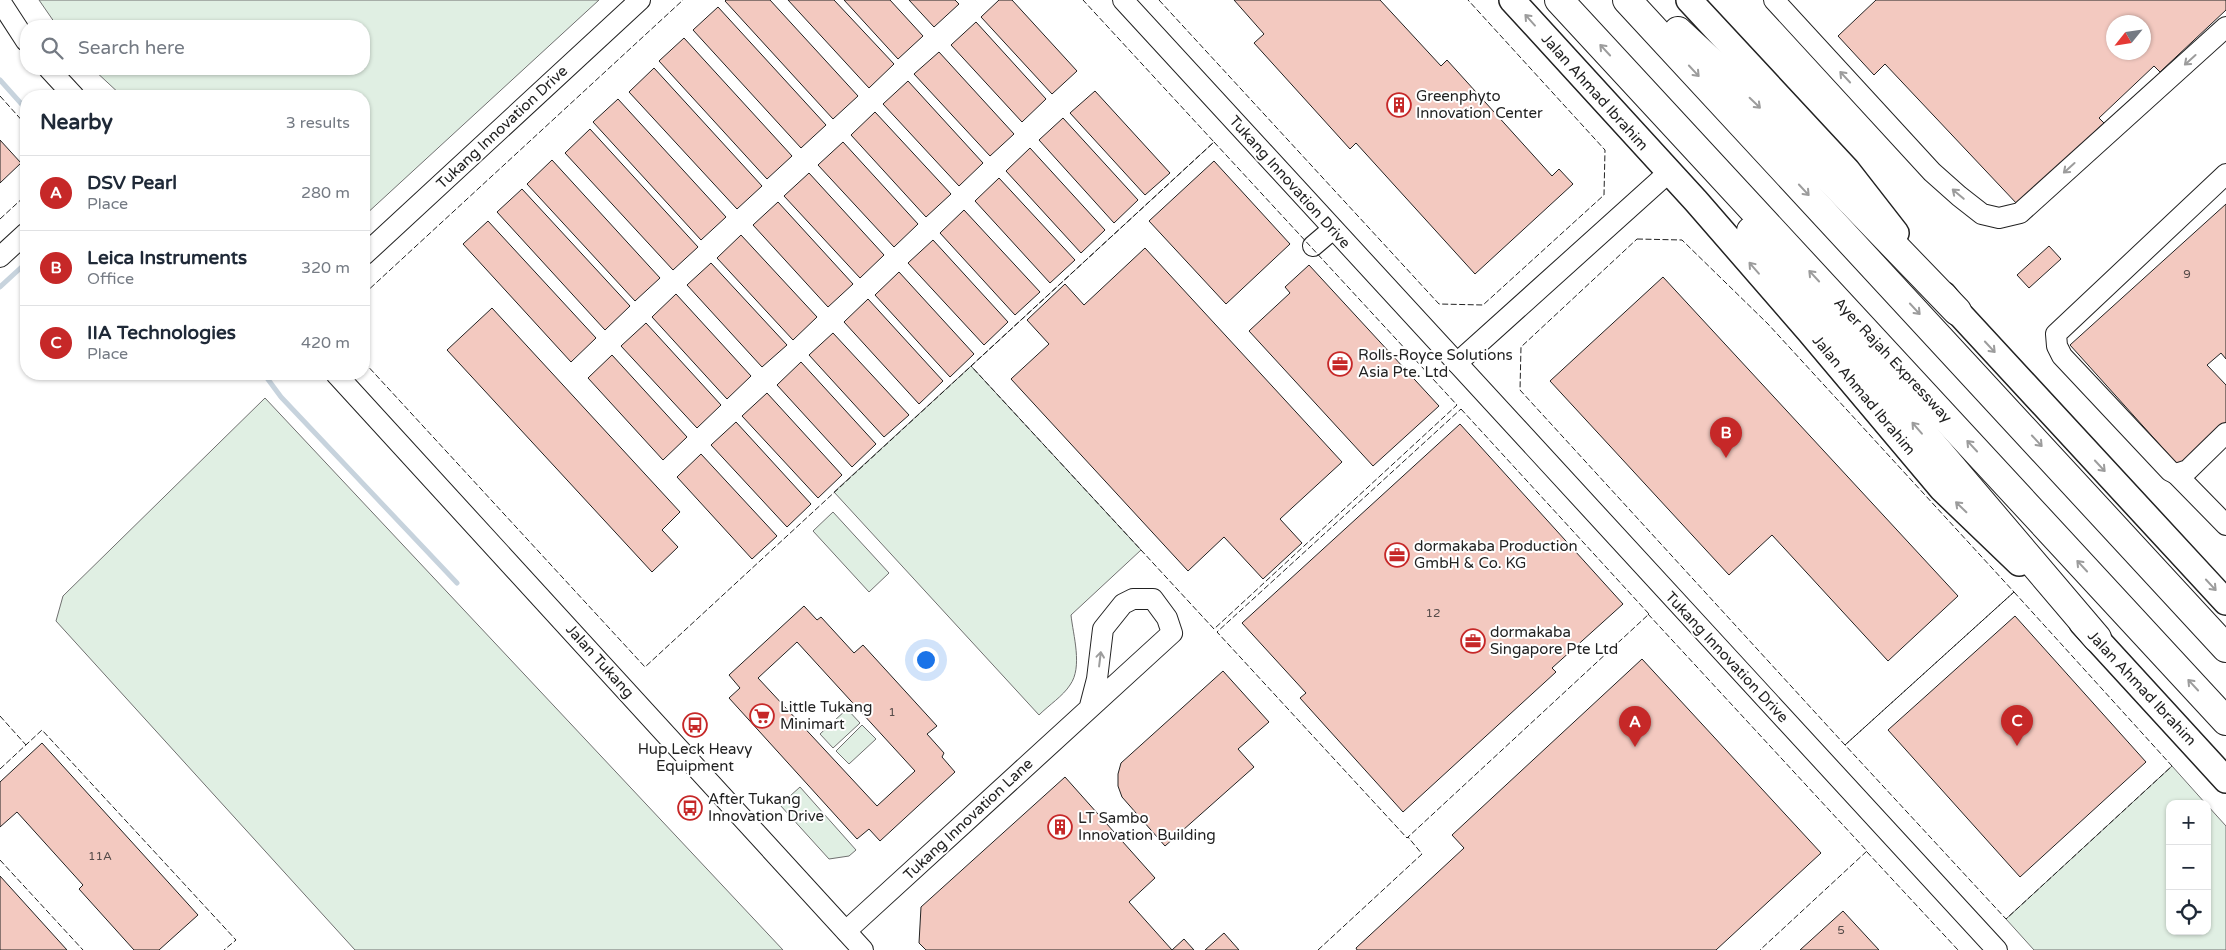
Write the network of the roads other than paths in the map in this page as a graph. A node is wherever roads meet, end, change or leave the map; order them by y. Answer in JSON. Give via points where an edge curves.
{"nodes":[{"id":1,"x":640,"y":0,"type":"edge"},
{"id":2,"x":1123,"y":0,"type":"edge"},
{"id":3,"x":1512,"y":0,"type":"edge"},
{"id":4,"x":1559,"y":0,"type":"edge"},
{"id":5,"x":1627,"y":0,"type":"edge"},
{"id":6,"x":1689,"y":0,"type":"edge"},
{"id":7,"x":1774,"y":0,"type":"edge"},
{"id":8,"x":0,"y":2,"type":"edge"},
{"id":9,"x":1649,"y":22,"type":"junction"},
{"id":10,"x":2226,"y":27,"type":"edge"},
{"id":11,"x":20,"y":31,"type":"edge"},
{"id":12,"x":55,"y":75,"type":"edge"},
{"id":13,"x":1638,"y":86,"type":"junction"},
{"id":14,"x":68,"y":90,"type":"edge"},
{"id":15,"x":1668,"y":173,"type":"junction"},
{"id":16,"x":2226,"y":174,"type":"edge"},
{"id":17,"x":1333,"y":229,"type":"junction"},
{"id":18,"x":20,"y":239,"type":"edge"},
{"id":19,"x":1313,"y":246,"type":"dead end"},
{"id":20,"x":370,"y":248,"type":"edge"},
{"id":21,"x":0,"y":257,"type":"edge"},
{"id":22,"x":1957,"y":311,"type":"junction"},
{"id":23,"x":1457,"y":363,"type":"junction"},
{"id":24,"x":341,"y":380,"type":"edge"},
{"id":25,"x":2226,"y":433,"type":"edge"},
{"id":26,"x":2176,"y":474,"type":"junction"},
{"id":27,"x":2226,"y":525,"type":"edge"},
{"id":28,"x":2226,"y":602,"type":"edge"},
{"id":29,"x":2097,"y":638,"type":"junction"},
{"id":30,"x":2226,"y":648,"type":"edge"},
{"id":31,"x":1090,"y":706,"type":"junction"},
{"id":32,"x":2226,"y":721,"type":"edge"},
{"id":33,"x":2226,"y":780,"type":"edge"},
{"id":34,"x":846,"y":931,"type":"junction"},
{"id":35,"x":863,"y":950,"type":"edge"},
{"id":36,"x":1997,"y":950,"type":"edge"}],
"edges":[{"from":1,"to":20,"type":"street","name":"Tukang Innovation Drive"},
{"from":2,"to":17,"type":"street","name":"Tukang Innovation Drive"},
{"from":15,"to":3,"type":"main road","name":"Jalan Ahmad Ibrahim","one_way":true},
{"from":13,"to":4,"type":"highway","name":"Ayer Rajah Expressway","one_way":true},
{"from":5,"to":9,"type":"highway"},
{"from":6,"to":22,"type":"main road","via":[[1847,170]]},
{"from":10,"to":7,"type":"street","one_way":true,"via":[[2020,213],[1999,218],[1982,214],[1932,172]]},
{"from":8,"to":11,"type":"street"},
{"from":9,"to":22,"type":"highway","one_way":true,"via":[[1662,23],[1677,30],[1707,57]]},
{"from":9,"to":30,"type":"highway","one_way":true},
{"from":12,"to":14,"type":"street"},
{"from":29,"to":13,"type":"highway","one_way":true,"via":[[1770,256]]},
{"from":32,"to":13,"type":"highway","name":"Ayer Rajah Expressway","one_way":true},
{"from":15,"to":23,"type":"street"},
{"from":29,"to":15,"type":"main road","name":"Jalan Ahmad Ibrahim","one_way":true,"via":[[1942,489],[1810,330]]},
{"from":16,"to":26,"type":"street","via":[[2056,334],[2062,356]]},
{"from":17,"to":19,"type":"street"},
{"from":17,"to":23,"type":"street","name":"Tukang Innovation Drive"},
{"from":18,"to":21,"type":"street"},
{"from":22,"to":28,"type":"main road","one_way":true},
{"from":23,"to":36,"type":"street","name":"Tukang Innovation Drive"},
{"from":24,"to":34,"type":"street","name":"Jalan Tukang"},
{"from":25,"to":26,"type":"street","via":[[2188,470]]},
{"from":26,"to":27,"type":"street"},
{"from":29,"to":33,"type":"main road","name":"Jalan Ahmad Ibrahim"},
{"from":31,"to":31,"type":"street","name":"Tukang Innovation Lane","one_way":true,"via":[[1103,628],[1123,604],[1133,599],[1153,599],[1167,618],[1172,633]]},
{"from":31,"to":34,"type":"street","name":"Tukang Innovation Lane"},
{"from":34,"to":35,"type":"street","name":"Jalan Tukang"}]}
